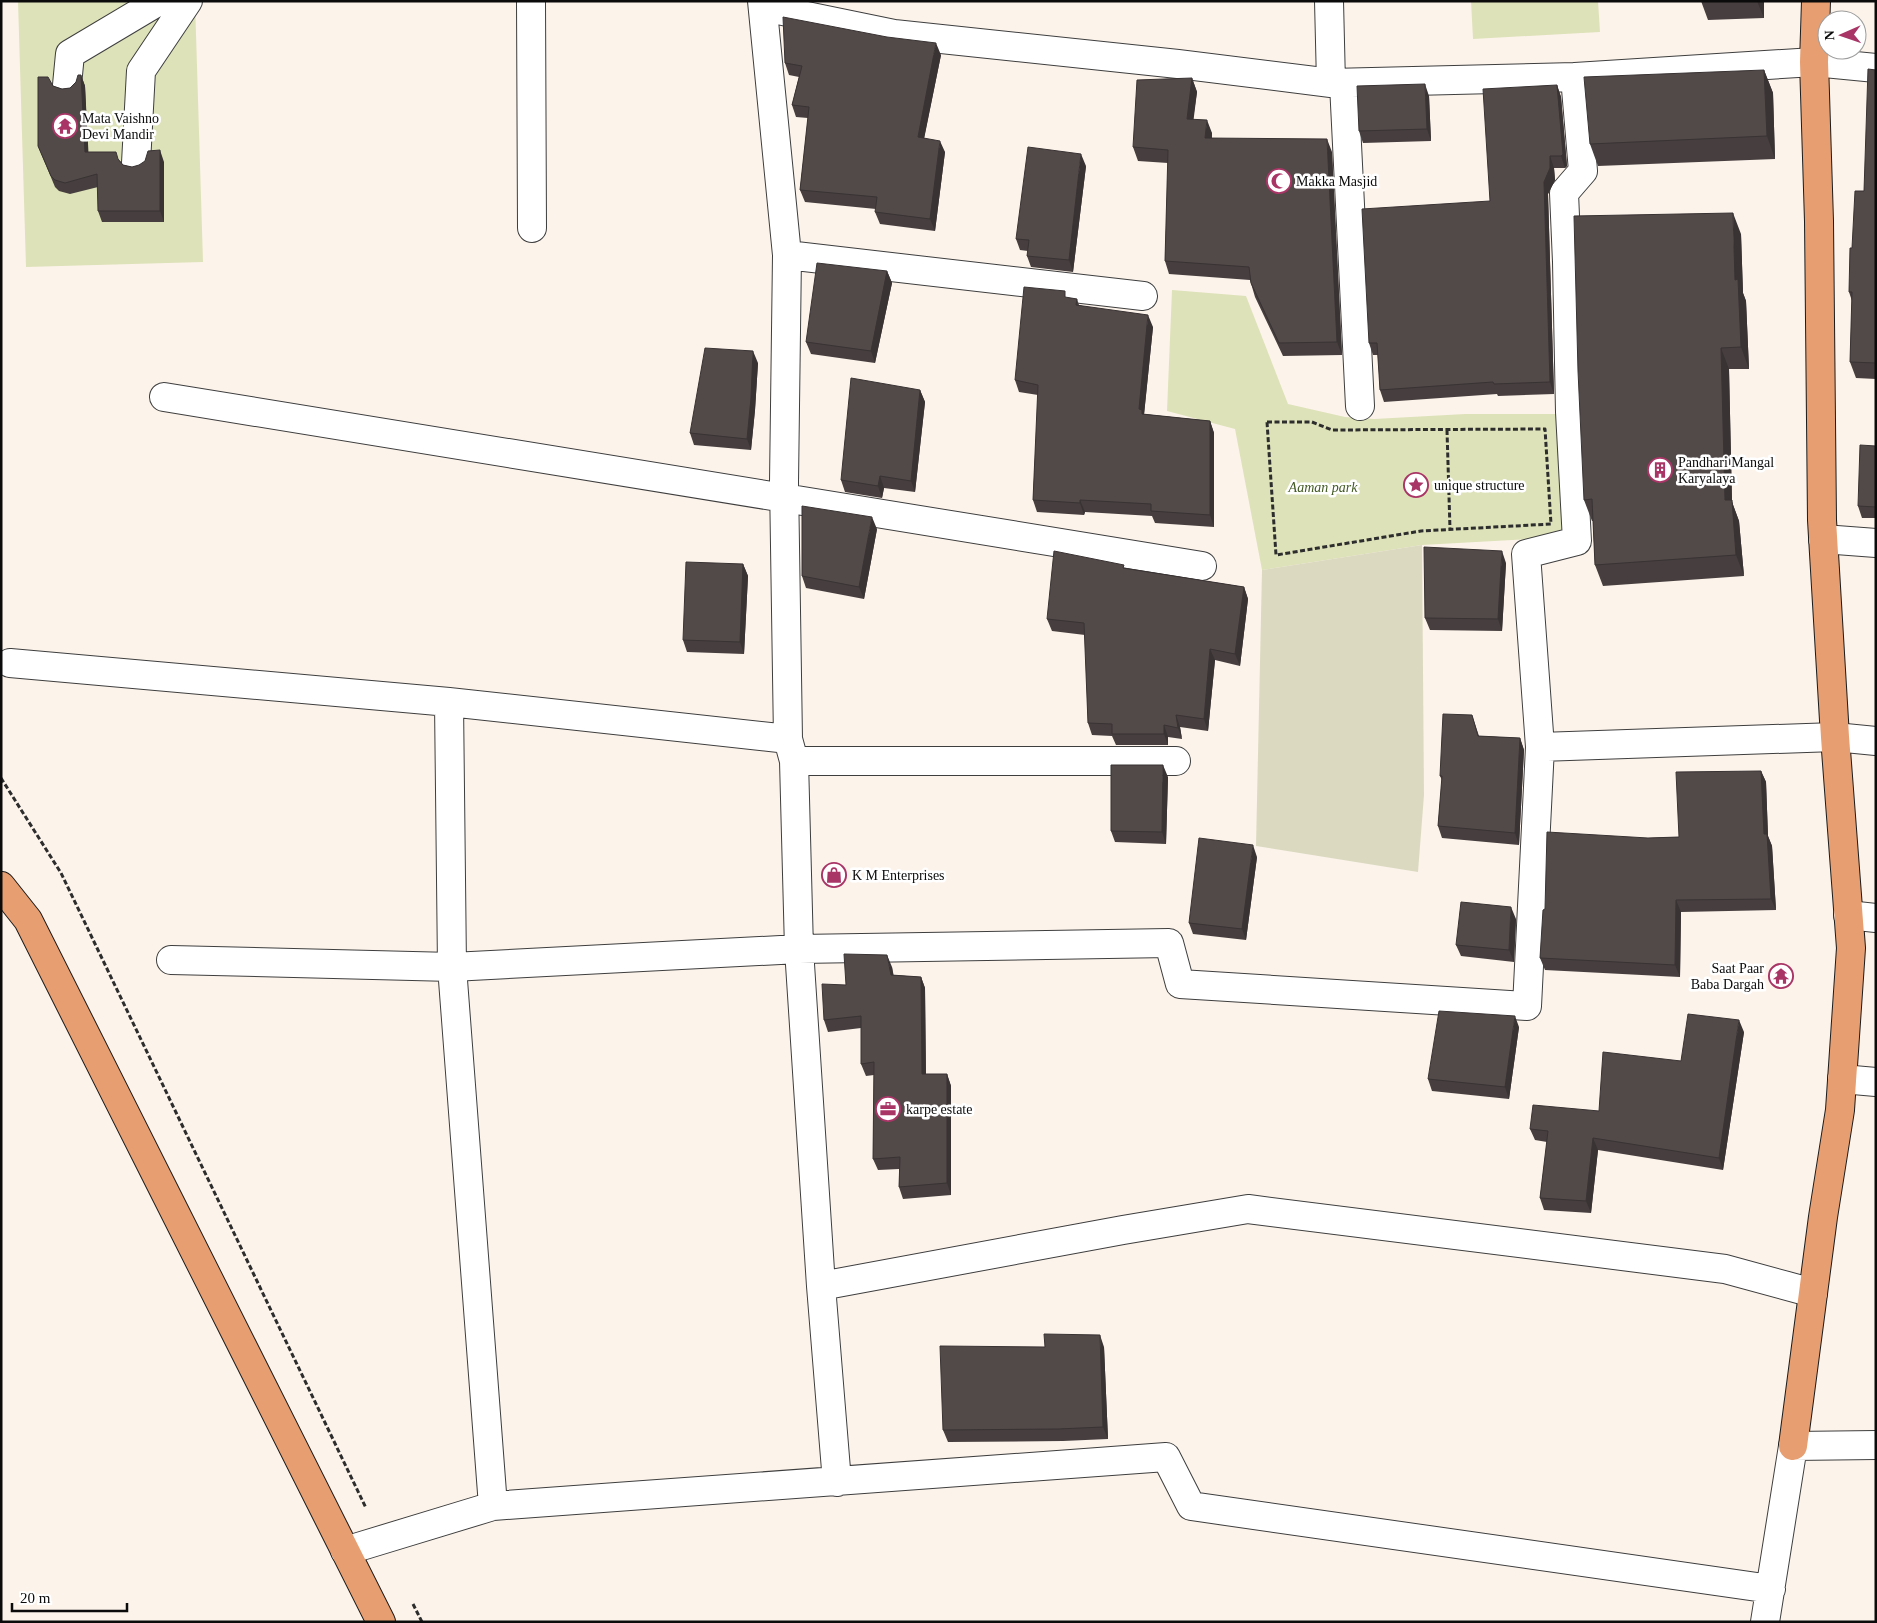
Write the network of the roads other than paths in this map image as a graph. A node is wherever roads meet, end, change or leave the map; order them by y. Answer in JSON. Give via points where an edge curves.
{"nodes":[{"id":1,"x":159,"y":1,"type":"edge"},
{"id":2,"x":188,"y":1,"type":"edge"},
{"id":3,"x":531,"y":1,"type":"edge"},
{"id":4,"x":1329,"y":1,"type":"edge"},
{"id":5,"x":1816,"y":1,"type":"edge"},
{"id":6,"x":763,"y":4,"type":"edge"},
{"id":7,"x":1814,"y":62,"type":"junction"},
{"id":8,"x":1876,"y":68,"type":"edge"},
{"id":9,"x":1575,"y":77,"type":"junction"},
{"id":10,"x":1338,"y":84,"type":"junction"},
{"id":11,"x":67,"y":85,"type":"dead end"},
{"id":12,"x":136,"y":162,"type":"dead end"},
{"id":13,"x":532,"y":228,"type":"dead end"},
{"id":14,"x":787,"y":255,"type":"junction"},
{"id":15,"x":1144,"y":296,"type":"dead end"},
{"id":16,"x":164,"y":397,"type":"dead end"},
{"id":17,"x":1360,"y":406,"type":"dead end"},
{"id":18,"x":784,"y":499,"type":"junction"},
{"id":19,"x":1823,"y":538,"type":"junction"},
{"id":20,"x":1876,"y":543,"type":"edge"},
{"id":21,"x":1202,"y":566,"type":"dead end"},
{"id":22,"x":10,"y":663,"type":"dead end"},
{"id":23,"x":449,"y":702,"type":"junction"},
{"id":24,"x":1834,"y":737,"type":"junction"},
{"id":25,"x":1876,"y":741,"type":"edge"},
{"id":26,"x":1540,"y":747,"type":"junction"},
{"id":27,"x":791,"y":750,"type":"junction"},
{"id":28,"x":1176,"y":761,"type":"dead end"},
{"id":29,"x":1,"y":886,"type":"edge"},
{"id":30,"x":1848,"y":915,"type":"junction"},
{"id":31,"x":1876,"y":918,"type":"edge"},
{"id":32,"x":799,"y":949,"type":"junction"},
{"id":33,"x":171,"y":960,"type":"dead end"},
{"id":34,"x":452,"y":967,"type":"junction"},
{"id":35,"x":1842,"y":1079,"type":"junction"},
{"id":36,"x":1876,"y":1082,"type":"edge"},
{"id":37,"x":822,"y":1286,"type":"junction"},
{"id":38,"x":1813,"y":1293,"type":"junction"},
{"id":39,"x":1876,"y":1445,"type":"edge"},
{"id":40,"x":1793,"y":1446,"type":"junction"},
{"id":41,"x":837,"y":1482,"type":"junction"},
{"id":42,"x":493,"y":1506,"type":"junction"},
{"id":43,"x":345,"y":1551,"type":"junction"},
{"id":44,"x":1771,"y":1589,"type":"junction"},
{"id":45,"x":382,"y":1622,"type":"edge"},
{"id":46,"x":1765,"y":1622,"type":"edge"}],
"edges":[{"from":1,"to":11,"type":"street","via":[[70,54]]},
{"from":2,"to":12,"type":"street","via":[[141,71]]},
{"from":3,"to":13,"type":"street"},
{"from":4,"to":10,"type":"street"},
{"from":5,"to":7,"type":"main road"},
{"from":6,"to":10,"type":"street","via":[[894,34]]},
{"from":6,"to":14,"type":"street"},
{"from":7,"to":8,"type":"street"},
{"from":7,"to":9,"type":"street"},
{"from":7,"to":19,"type":"main road"},
{"from":9,"to":10,"type":"street"},
{"from":9,"to":26,"type":"street","via":[[1583,170],[1564,193],[1577,541],[1526,554]]},
{"from":10,"to":17,"type":"street"},
{"from":14,"to":15,"type":"street"},
{"from":14,"to":18,"type":"street"},
{"from":16,"to":18,"type":"street"},
{"from":18,"to":21,"type":"street"},
{"from":18,"to":27,"type":"street"},
{"from":19,"to":20,"type":"street"},
{"from":19,"to":24,"type":"main road"},
{"from":22,"to":23,"type":"street"},
{"from":23,"to":27,"type":"street"},
{"from":23,"to":34,"type":"street"},
{"from":24,"to":25,"type":"street"},
{"from":24,"to":26,"type":"street"},
{"from":24,"to":30,"type":"main road"},
{"from":26,"to":32,"type":"street","via":[[1527,1006],[1180,984],[1169,942]]},
{"from":27,"to":28,"type":"street"},
{"from":27,"to":32,"type":"street"},
{"from":29,"to":43,"type":"main road","via":[[28,920]]},
{"from":30,"to":31,"type":"street"},
{"from":30,"to":35,"type":"main road","via":[[1851,948]]},
{"from":32,"to":34,"type":"street"},
{"from":32,"to":37,"type":"street"},
{"from":33,"to":34,"type":"street"},
{"from":34,"to":42,"type":"street"},
{"from":35,"to":36,"type":"street"},
{"from":35,"to":38,"type":"main road"},
{"from":37,"to":38,"type":"street","via":[[1248,1209],[1725,1269]]},
{"from":37,"to":41,"type":"street"},
{"from":38,"to":40,"type":"main road"},
{"from":39,"to":40,"type":"street"},
{"from":40,"to":44,"type":"street"},
{"from":41,"to":42,"type":"street"},
{"from":41,"to":44,"type":"street","via":[[1166,1457],[1191,1506]]},
{"from":42,"to":43,"type":"street"},
{"from":43,"to":45,"type":"main road"},
{"from":44,"to":46,"type":"street"}]}
